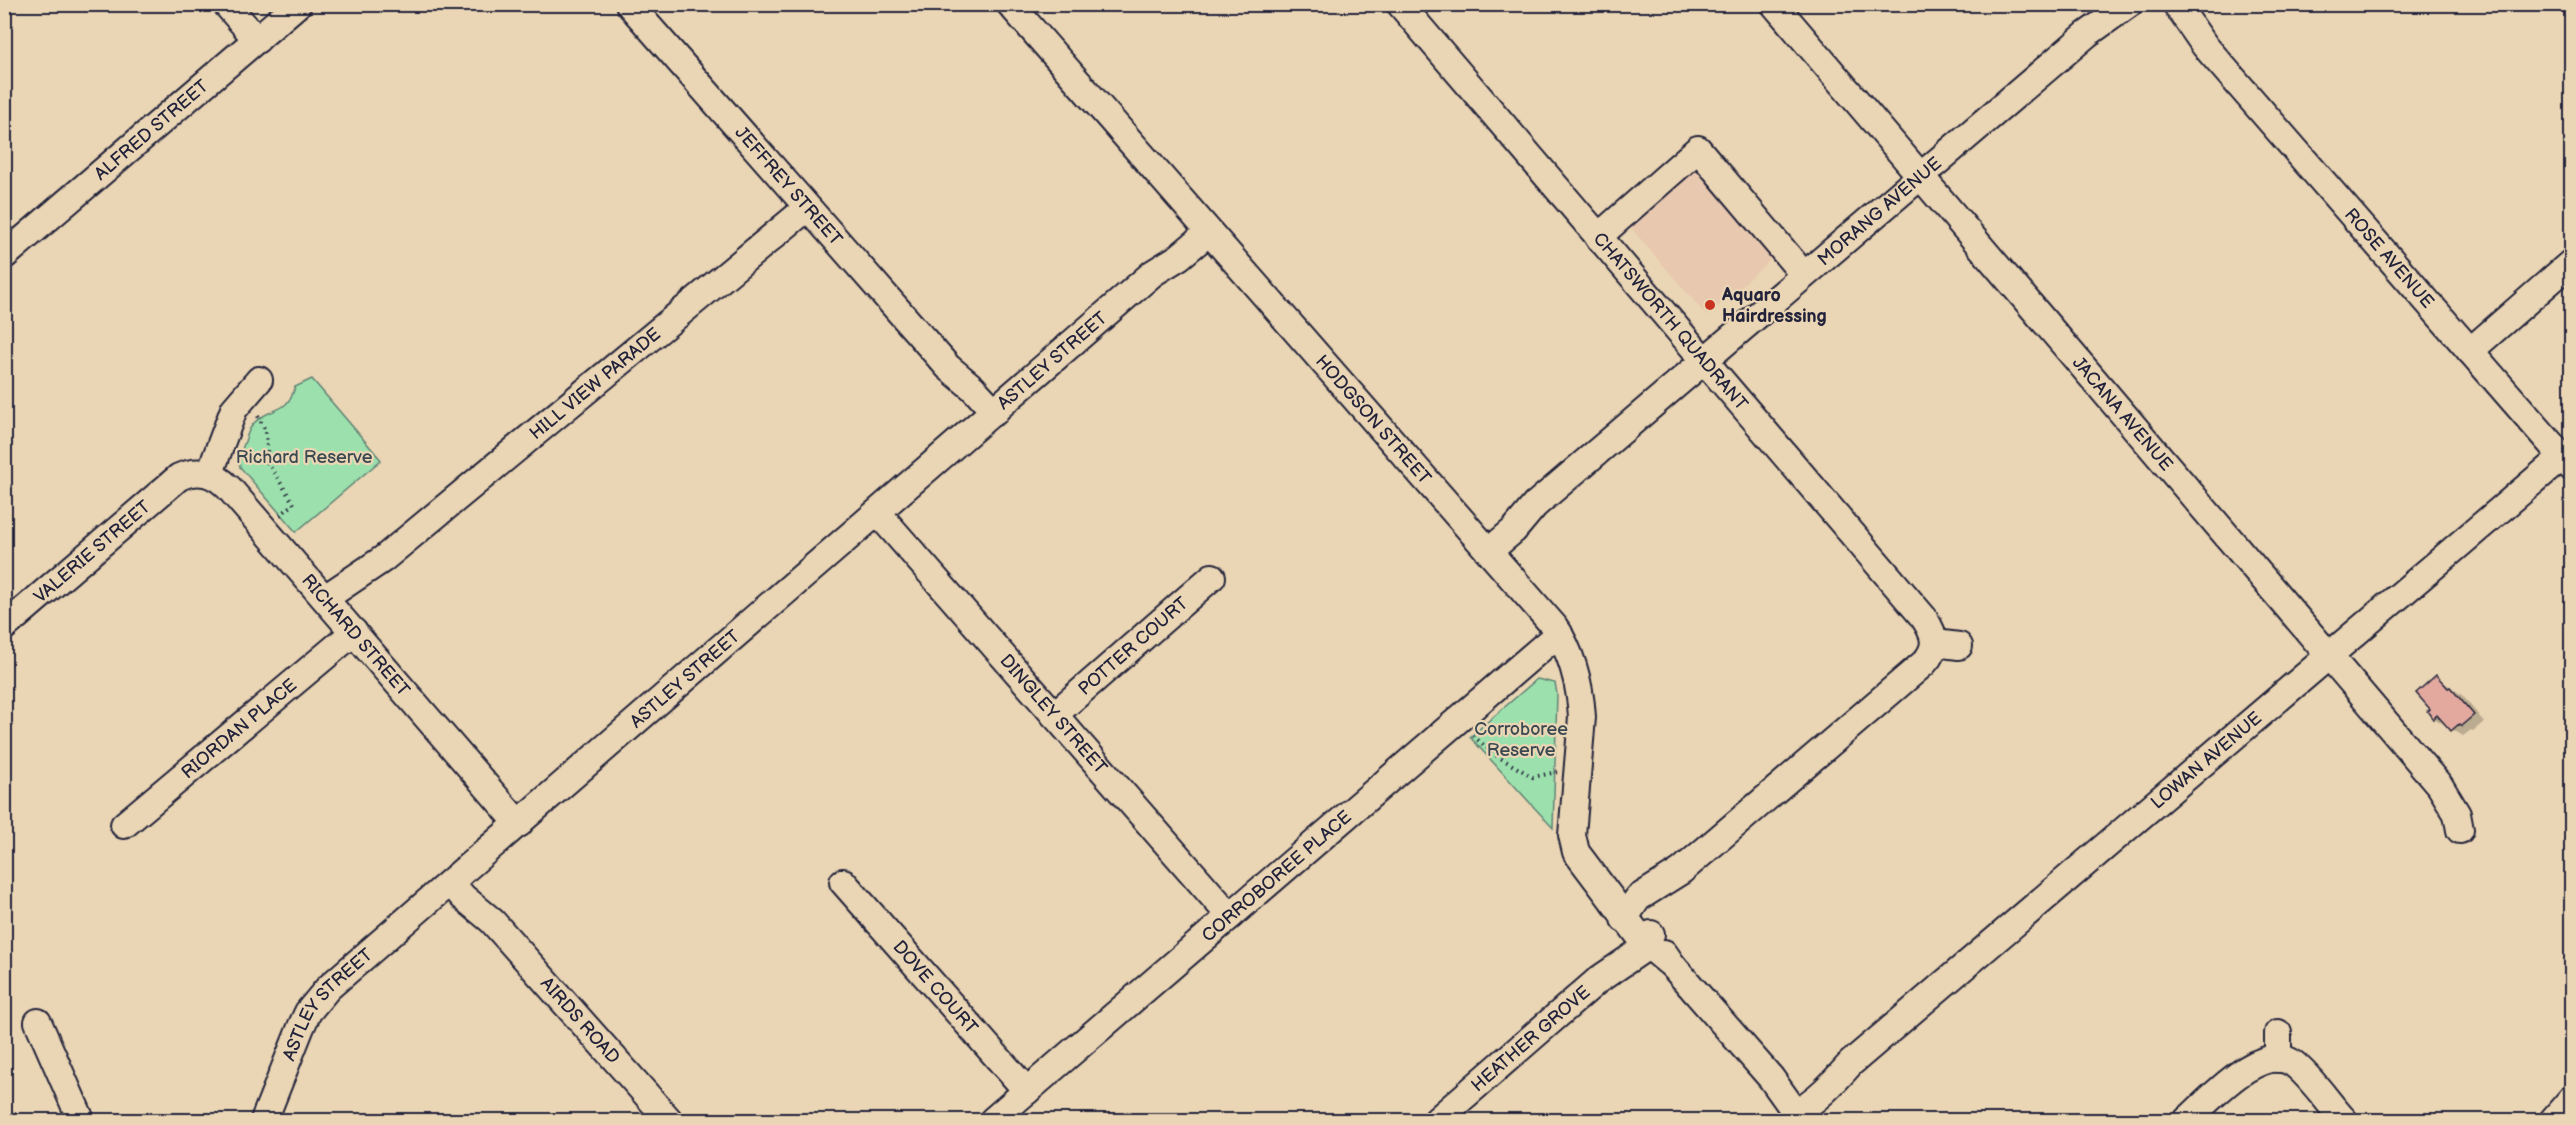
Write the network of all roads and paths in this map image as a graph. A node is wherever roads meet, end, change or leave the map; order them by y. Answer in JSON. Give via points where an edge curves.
{"nodes":[{"id":1,"x":226,"y":4,"type":"edge"},
{"id":2,"x":298,"y":4,"type":"edge"},
{"id":3,"x":629,"y":4,"type":"edge"},
{"id":4,"x":1010,"y":4,"type":"edge"},
{"id":5,"x":1400,"y":4,"type":"edge"},
{"id":6,"x":1774,"y":4,"type":"edge"},
{"id":7,"x":2114,"y":4,"type":"edge"},
{"id":8,"x":2129,"y":4,"type":"edge"},
{"id":9,"x":2158,"y":4,"type":"edge"},
{"id":10,"x":2176,"y":4,"type":"edge"},
{"id":11,"x":2087,"y":34,"type":"junction"},
{"id":12,"x":257,"y":40,"type":"junction"},
{"id":13,"x":2205,"y":46,"type":"junction"},
{"id":14,"x":1920,"y":176,"type":"junction"},
{"id":15,"x":807,"y":208,"type":"junction"},
{"id":16,"x":1205,"y":228,"type":"junction"},
{"id":17,"x":1598,"y":237,"type":"junction"},
{"id":18,"x":9,"y":243,"type":"edge"},
{"id":19,"x":2571,"y":262,"type":"edge"},
{"id":20,"x":1804,"y":275,"type":"junction"},
{"id":21,"x":2470,"y":351,"type":"junction"},
{"id":22,"x":1704,"y":361,"type":"junction"},
{"id":23,"x":259,"y":380,"type":"dead end"},
{"id":24,"x":258,"y":416,"type":"dead end"},
{"id":25,"x":990,"y":416,"type":"junction"},
{"id":26,"x":2567,"y":463,"type":"edge"},
{"id":27,"x":210,"y":473,"type":"junction"},
{"id":28,"x":878,"y":513,"type":"junction"},
{"id":29,"x":279,"y":516,"type":"dead end"},
{"id":30,"x":1485,"y":546,"type":"junction"},
{"id":31,"x":1212,"y":577,"type":"dead end"},
{"id":32,"x":330,"y":604,"type":"junction"},
{"id":33,"x":4,"y":627,"type":"edge"},
{"id":34,"x":354,"y":632,"type":"junction"},
{"id":35,"x":1559,"y":633,"type":"junction"},
{"id":36,"x":2329,"y":656,"type":"junction"},
{"id":37,"x":1054,"y":715,"type":"junction"},
{"id":38,"x":1470,"y":733,"type":"dead end"},
{"id":39,"x":1558,"y":771,"type":"dead end"},
{"id":40,"x":519,"y":824,"type":"junction"},
{"id":41,"x":124,"y":825,"type":"dead end"},
{"id":42,"x":2460,"y":830,"type":"dead end"},
{"id":43,"x":456,"y":878,"type":"junction"},
{"id":44,"x":843,"y":882,"type":"dead end"},
{"id":45,"x":1230,"y":916,"type":"junction"},
{"id":46,"x":1638,"y":929,"type":"junction"},
{"id":47,"x":38,"y":1022,"type":"dead end"},
{"id":48,"x":2278,"y":1033,"type":"dead end"},
{"id":49,"x":2278,"y":1059,"type":"junction"},
{"id":50,"x":1027,"y":1091,"type":"junction"},
{"id":51,"x":2571,"y":1098,"type":"edge"},
{"id":52,"x":1803,"y":1113,"type":"edge"},
{"id":53,"x":81,"y":1120,"type":"edge"},
{"id":54,"x":264,"y":1120,"type":"edge"},
{"id":55,"x":669,"y":1120,"type":"edge"},
{"id":56,"x":993,"y":1120,"type":"edge"},
{"id":57,"x":1437,"y":1120,"type":"edge"},
{"id":58,"x":2187,"y":1120,"type":"edge"},
{"id":59,"x":2344,"y":1120,"type":"edge"},
{"id":60,"x":2553,"y":1120,"type":"edge"}],
"edges":[{"from":1,"to":12,"type":"street"},
{"from":2,"to":12,"type":"street","name":"ALFRED STREET"},
{"from":3,"to":15,"type":"street","name":"JEFFREY STREET"},
{"from":4,"to":16,"type":"street","name":"HODGSON STREET"},
{"from":5,"to":17,"type":"street","name":"CHATSWORTH QUADRANT"},
{"from":6,"to":14,"type":"street","name":"JACANA AVENUE"},
{"from":7,"to":11,"type":"street","name":"MORANG AVENUE"},
{"from":8,"to":11,"type":"street","name":"MORANG AVENUE"},
{"from":9,"to":13,"type":"street","name":"ROSE AVENUE"},
{"from":10,"to":13,"type":"street","name":"ROSE AVENUE"},
{"from":11,"to":14,"type":"street","name":"MORANG AVENUE"},
{"from":12,"to":18,"type":"street","name":"ALFRED STREET"},
{"from":13,"to":21,"type":"street","name":"ROSE AVENUE"},
{"from":14,"to":20,"type":"street","name":"MORANG AVENUE"},
{"from":14,"to":36,"type":"street","name":"JACANA AVENUE"},
{"from":15,"to":25,"type":"street","name":"JEFFREY STREET","via":[[948,367],[964,395]]},
{"from":15,"to":32,"type":"street","name":"HILL VIEW PARADE"},
{"from":16,"to":25,"type":"street","name":"ASTLEY STREET","via":[[1173,250],[1153,273]]},
{"from":16,"to":30,"type":"street","name":"HODGSON STREET"},
{"from":17,"to":20,"type":"street","via":[[1698,149]]},
{"from":17,"to":22,"type":"street","name":"CHATSWORTH QUADRANT"},
{"from":19,"to":21,"type":"street"},
{"from":20,"to":22,"type":"street","name":"MORANG AVENUE"},
{"from":21,"to":26,"type":"street","name":"ROSE AVENUE"},
{"from":22,"to":30,"type":"street","name":"MORANG AVENUE","via":[[1535,505],[1506,522]]},
{"from":22,"to":46,"type":"street","name":"CHATSWORTH QUADRANT","via":[[1947,644],[1681,871],[1638,898]]},
{"from":23,"to":27,"type":"street","via":[[234,409]]},
{"from":24,"to":29,"type":"path","via":[[266,432],[268,463],[294,504]]},
{"from":25,"to":28,"type":"street","name":"ASTLEY STREET"},
{"from":26,"to":36,"type":"street","name":"LOWAN AVENUE"},
{"from":27,"to":32,"type":"street","name":"RICHARD STREET","via":[[230,488]]},
{"from":27,"to":33,"type":"street","name":"VALERIE STREET","via":[[199,471],[179,477]]},
{"from":28,"to":37,"type":"street","name":"DINGLEY STREET"},
{"from":28,"to":40,"type":"street","name":"ASTLEY STREET"},
{"from":30,"to":35,"type":"street","name":"HODGSON STREET"},
{"from":31,"to":37,"type":"street","name":"POTTER COURT"},
{"from":32,"to":34,"type":"street","name":"RICHARD STREET"},
{"from":34,"to":40,"type":"street","name":"RICHARD STREET"},
{"from":34,"to":41,"type":"street","name":"RIORDAN PLACE"},
{"from":35,"to":45,"type":"street","name":"CORROBOREE PLACE"},
{"from":35,"to":46,"type":"street","name":"HODGSON STREET","via":[[1575,666],[1581,698],[1574,844],[1580,860]]},
{"from":36,"to":42,"type":"street","name":"JACANA AVENUE","via":[[2440,786],[2457,814]]},
{"from":36,"to":52,"type":"street","name":"LOWAN AVENUE","via":[[1851,1063]]},
{"from":37,"to":45,"type":"street","name":"DINGLEY STREET"},
{"from":38,"to":39,"type":"path","via":[[1497,756],[1533,777]]},
{"from":40,"to":43,"type":"street","name":"ASTLEY STREET"},
{"from":43,"to":54,"type":"street","name":"ASTLEY STREET","via":[[317,1000],[301,1027]]},
{"from":43,"to":55,"type":"street","name":"AIRDS ROAD","via":[[472,888],[492,921]]},
{"from":44,"to":50,"type":"street","name":"DOVE COURT"},
{"from":45,"to":50,"type":"street","name":"CORROBOREE PLACE"},
{"from":46,"to":52,"type":"street","name":"HODGSON STREET"},
{"from":46,"to":57,"type":"street","name":"HEATHER GROVE","via":[[1633,957],[1598,980]]},
{"from":47,"to":53,"type":"street"},
{"from":48,"to":49,"type":"street"},
{"from":49,"to":58,"type":"street","via":[[2254,1064]]},
{"from":49,"to":59,"type":"street","via":[[2299,1068]]},
{"from":50,"to":56,"type":"street","name":"CORROBOREE PLACE"},
{"from":51,"to":60,"type":"street"}]}
